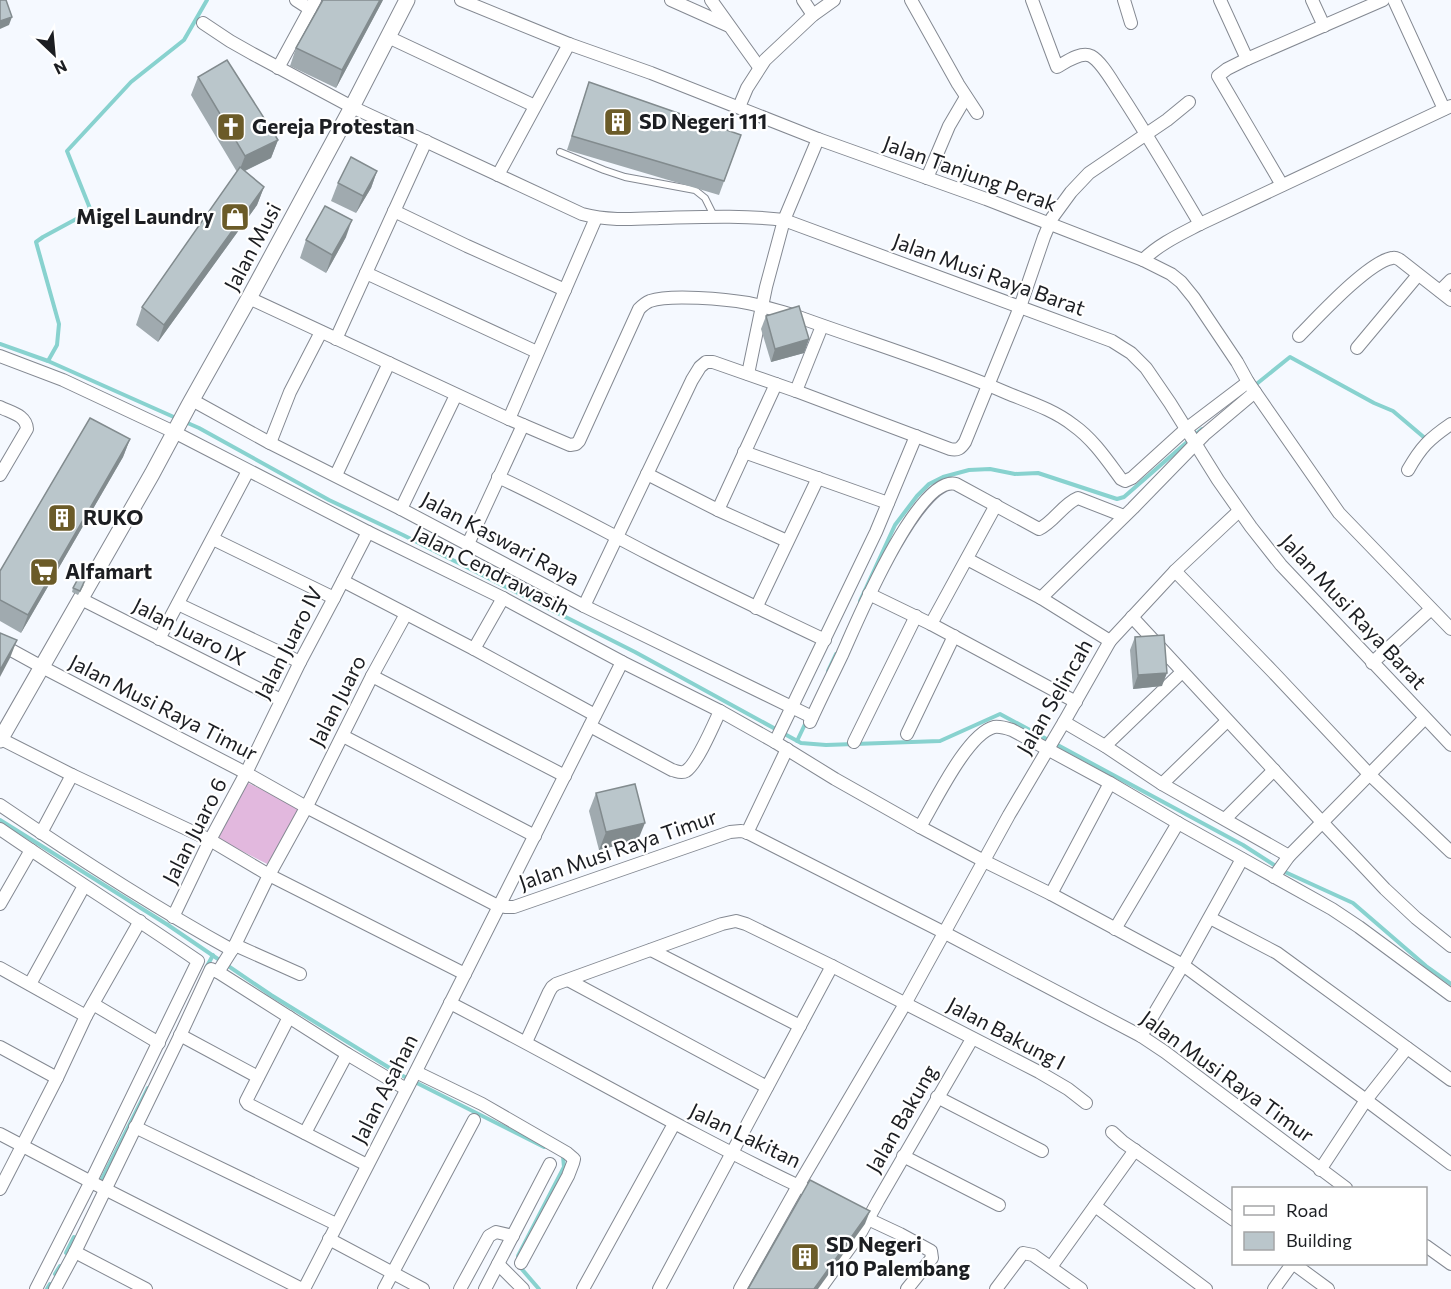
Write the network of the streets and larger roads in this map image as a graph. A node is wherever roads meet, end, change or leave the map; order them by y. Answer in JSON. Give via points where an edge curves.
{"nodes":[{"id":1,"x":296,"y":0,"type":"edge"},
{"id":2,"x":406,"y":0,"type":"edge"},
{"id":3,"x":461,"y":0,"type":"edge"},
{"id":4,"x":671,"y":0,"type":"edge"},
{"id":5,"x":711,"y":0,"type":"edge"},
{"id":6,"x":803,"y":0,"type":"edge"},
{"id":7,"x":834,"y":0,"type":"edge"},
{"id":8,"x":911,"y":0,"type":"edge"},
{"id":9,"x":1032,"y":0,"type":"edge"},
{"id":10,"x":1124,"y":0,"type":"edge"},
{"id":11,"x":1220,"y":0,"type":"edge"},
{"id":12,"x":1312,"y":0,"type":"edge"},
{"id":13,"x":1383,"y":0,"type":"edge"},
{"id":14,"x":1394,"y":0,"type":"edge"},
{"id":15,"x":312,"y":4,"type":"edge"},
{"id":16,"x":813,"y":15,"type":"junction"},
{"id":17,"x":203,"y":23,"type":"dead end"},
{"id":18,"x":1131,"y":23,"type":"dead end"},
{"id":19,"x":1324,"y":26,"type":"junction"},
{"id":20,"x":731,"y":27,"type":"junction"},
{"id":21,"x":388,"y":37,"type":"junction"},
{"id":22,"x":569,"y":44,"type":"junction"},
{"id":23,"x":1247,"y":59,"type":"junction"},
{"id":24,"x":759,"y":67,"type":"junction"},
{"id":25,"x":278,"y":68,"type":"junction"},
{"id":26,"x":966,"y":97,"type":"junction"},
{"id":27,"x":1189,"y":102,"type":"dead end"},
{"id":28,"x":535,"y":106,"type":"junction"},
{"id":29,"x":352,"y":107,"type":"junction"},
{"id":30,"x":739,"y":108,"type":"junction"},
{"id":31,"x":1448,"y":108,"type":"edge"},
{"id":32,"x":977,"y":113,"type":"dead end"},
{"id":33,"x":1147,"y":133,"type":"junction"},
{"id":34,"x":818,"y":139,"type":"junction"},
{"id":35,"x":426,"y":141,"type":"junction"},
{"id":36,"x":498,"y":175,"type":"junction"},
{"id":37,"x":927,"y":178,"type":"junction"},
{"id":38,"x":1282,"y":185,"type":"junction"},
{"id":39,"x":394,"y":211,"type":"junction"},
{"id":40,"x":596,"y":218,"type":"junction"},
{"id":41,"x":784,"y":220,"type":"junction"},
{"id":42,"x":1049,"y":224,"type":"junction"},
{"id":43,"x":1200,"y":224,"type":"junction"},
{"id":44,"x":1143,"y":260,"type":"junction"},
{"id":45,"x":366,"y":273,"type":"junction"},
{"id":46,"x":1418,"y":274,"type":"junction"},
{"id":47,"x":1451,"y":280,"type":"edge"},
{"id":48,"x":565,"y":290,"type":"junction"},
{"id":49,"x":1440,"y":291,"type":"junction"},
{"id":50,"x":249,"y":298,"type":"junction"},
{"id":51,"x":1451,"y":300,"type":"edge"},
{"id":52,"x":762,"y":306,"type":"junction"},
{"id":53,"x":1020,"y":307,"type":"junction"},
{"id":54,"x":822,"y":326,"type":"junction"},
{"id":55,"x":321,"y":332,"type":"junction"},
{"id":56,"x":1299,"y":336,"type":"dead end"},
{"id":57,"x":336,"y":339,"type":"junction"},
{"id":58,"x":1356,"y":348,"type":"dead end"},
{"id":59,"x":537,"y":352,"type":"junction"},
{"id":60,"x":0,"y":357,"type":"edge"},
{"id":61,"x":389,"y":363,"type":"junction"},
{"id":62,"x":748,"y":374,"type":"junction"},
{"id":63,"x":776,"y":384,"type":"junction"},
{"id":64,"x":988,"y":385,"type":"junction"},
{"id":65,"x":1251,"y":387,"type":"junction"},
{"id":66,"x":796,"y":391,"type":"junction"},
{"id":67,"x":456,"y":395,"type":"junction"},
{"id":68,"x":190,"y":402,"type":"junction"},
{"id":69,"x":0,"y":408,"type":"edge"},
{"id":70,"x":509,"y":419,"type":"junction"},
{"id":71,"x":1451,"y":424,"type":"edge"},
{"id":72,"x":523,"y":425,"type":"junction"},
{"id":73,"x":176,"y":429,"type":"junction"},
{"id":74,"x":916,"y":436,"type":"junction"},
{"id":75,"x":1191,"y":436,"type":"junction"},
{"id":76,"x":270,"y":443,"type":"junction"},
{"id":77,"x":744,"y":452,"type":"junction"},
{"id":78,"x":1408,"y":470,"type":"dead end"},
{"id":79,"x":248,"y":471,"type":"junction"},
{"id":80,"x":647,"y":474,"type":"junction"},
{"id":81,"x":0,"y":475,"type":"edge"},
{"id":82,"x":336,"y":475,"type":"junction"},
{"id":83,"x":498,"y":477,"type":"junction"},
{"id":84,"x":818,"y":478,"type":"junction"},
{"id":85,"x":888,"y":503,"type":"junction"},
{"id":86,"x":996,"y":505,"type":"junction"},
{"id":87,"x":401,"y":509,"type":"junction"},
{"id":88,"x":718,"y":510,"type":"junction"},
{"id":89,"x":1239,"y":511,"type":"junction"},
{"id":90,"x":1124,"y":516,"type":"junction"},
{"id":91,"x":368,"y":532,"type":"junction"},
{"id":92,"x":617,"y":536,"type":"junction"},
{"id":93,"x":213,"y":539,"type":"junction"},
{"id":94,"x":876,"y":539,"type":"junction"},
{"id":95,"x":787,"y":542,"type":"junction"},
{"id":96,"x":468,"y":544,"type":"junction"},
{"id":97,"x":892,"y":546,"type":"junction"},
{"id":98,"x":968,"y":559,"type":"junction"},
{"id":99,"x":1175,"y":572,"type":"junction"},
{"id":100,"x":343,"y":581,"type":"junction"},
{"id":101,"x":869,"y":594,"type":"junction"},
{"id":102,"x":334,"y":598,"type":"junction"},
{"id":103,"x":503,"y":598,"type":"junction"},
{"id":104,"x":1041,"y":598,"type":"junction"},
{"id":105,"x":81,"y":599,"type":"junction"},
{"id":106,"x":178,"y":604,"type":"junction"},
{"id":107,"x":584,"y":606,"type":"junction"},
{"id":108,"x":756,"y":608,"type":"junction"},
{"id":109,"x":1431,"y":609,"type":"junction"},
{"id":110,"x":406,"y":614,"type":"junction"},
{"id":111,"x":916,"y":616,"type":"junction"},
{"id":112,"x":1132,"y":617,"type":"junction"},
{"id":113,"x":931,"y":624,"type":"junction"},
{"id":114,"x":1451,"y":629,"type":"edge"},
{"id":115,"x":954,"y":636,"type":"junction"},
{"id":116,"x":159,"y":639,"type":"junction"},
{"id":117,"x":825,"y":640,"type":"junction"},
{"id":118,"x":1110,"y":641,"type":"junction"},
{"id":119,"x":0,"y":644,"type":"edge"},
{"id":120,"x":474,"y":649,"type":"junction"},
{"id":121,"x":300,"y":662,"type":"junction"},
{"id":122,"x":622,"y":662,"type":"junction"},
{"id":123,"x":1372,"y":663,"type":"junction"},
{"id":124,"x":42,"y":667,"type":"junction"},
{"id":125,"x":1182,"y":672,"type":"junction"},
{"id":126,"x":372,"y":676,"type":"junction"},
{"id":127,"x":281,"y":700,"type":"junction"},
{"id":128,"x":1076,"y":702,"type":"junction"},
{"id":129,"x":720,"y":711,"type":"junction"},
{"id":130,"x":805,"y":715,"type":"junction"},
{"id":131,"x":1425,"y":718,"type":"junction"},
{"id":132,"x":592,"y":721,"type":"junction"},
{"id":133,"x":1227,"y":721,"type":"junction"},
{"id":134,"x":1062,"y":725,"type":"junction"},
{"id":135,"x":780,"y":734,"type":"junction"},
{"id":136,"x":907,"y":734,"type":"dead end"},
{"id":137,"x":343,"y":736,"type":"junction"},
{"id":138,"x":0,"y":739,"type":"edge"},
{"id":139,"x":854,"y":742,"type":"dead end"},
{"id":140,"x":1451,"y":745,"type":"edge"},
{"id":141,"x":1105,"y":746,"type":"junction"},
{"id":142,"x":1049,"y":747,"type":"junction"},
{"id":143,"x":788,"y":749,"type":"junction"},
{"id":144,"x":1274,"y":770,"type":"junction"},
{"id":145,"x":246,"y":773,"type":"junction"},
{"id":146,"x":72,"y":775,"type":"junction"},
{"id":147,"x":1370,"y":775,"type":"junction"},
{"id":148,"x":565,"y":776,"type":"junction"},
{"id":149,"x":1110,"y":783,"type":"junction"},
{"id":150,"x":1162,"y":784,"type":"junction"},
{"id":151,"x":0,"y":805,"type":"edge"},
{"id":152,"x":307,"y":806,"type":"junction"},
{"id":153,"x":1225,"y":819,"type":"junction"},
{"id":154,"x":1322,"y":822,"type":"junction"},
{"id":155,"x":1178,"y":823,"type":"junction"},
{"id":156,"x":921,"y":826,"type":"junction"},
{"id":157,"x":0,"y":829,"type":"edge"},
{"id":158,"x":41,"y":833,"type":"junction"},
{"id":159,"x":747,"y":833,"type":"junction"},
{"id":160,"x":535,"y":837,"type":"junction"},
{"id":161,"x":210,"y":840,"type":"junction"},
{"id":162,"x":31,"y":850,"type":"junction"},
{"id":163,"x":1451,"y":852,"type":"edge"},
{"id":164,"x":1242,"y":859,"type":"junction"},
{"id":165,"x":984,"y":861,"type":"junction"},
{"id":166,"x":1281,"y":867,"type":"junction"},
{"id":167,"x":269,"y":875,"type":"junction"},
{"id":168,"x":84,"y":886,"type":"junction"},
{"id":169,"x":1051,"y":894,"type":"junction"},
{"id":170,"x":0,"y":904,"type":"edge"},
{"id":171,"x":500,"y":906,"type":"junction"},
{"id":172,"x":175,"y":912,"type":"junction"},
{"id":173,"x":1210,"y":918,"type":"junction"},
{"id":174,"x":140,"y":921,"type":"junction"},
{"id":175,"x":1115,"y":929,"type":"junction"},
{"id":176,"x":945,"y":933,"type":"junction"},
{"id":177,"x":1451,"y":946,"type":"edge"},
{"id":178,"x":231,"y":950,"type":"junction"},
{"id":179,"x":651,"y":951,"type":"junction"},
{"id":180,"x":1183,"y":965,"type":"junction"},
{"id":181,"x":832,"y":966,"type":"junction"},
{"id":182,"x":210,"y":967,"type":"junction"},
{"id":183,"x":0,"y":968,"type":"edge"},
{"id":184,"x":300,"y":974,"type":"dead end"},
{"id":185,"x":465,"y":974,"type":"junction"},
{"id":186,"x":568,"y":980,"type":"junction"},
{"id":187,"x":30,"y":984,"type":"junction"},
{"id":188,"x":1451,"y":995,"type":"edge"},
{"id":189,"x":450,"y":1003,"type":"junction"},
{"id":190,"x":93,"y":1004,"type":"junction"},
{"id":191,"x":905,"y":1004,"type":"junction"},
{"id":192,"x":86,"y":1016,"type":"junction"},
{"id":193,"x":290,"y":1017,"type":"junction"},
{"id":194,"x":800,"y":1026,"type":"junction"},
{"id":195,"x":180,"y":1035,"type":"junction"},
{"id":196,"x":1141,"y":1036,"type":"junction"},
{"id":197,"x":972,"y":1038,"type":"junction"},
{"id":198,"x":526,"y":1042,"type":"junction"},
{"id":199,"x":159,"y":1043,"type":"junction"},
{"id":200,"x":0,"y":1047,"type":"edge"},
{"id":201,"x":1407,"y":1048,"type":"junction"},
{"id":202,"x":347,"y":1054,"type":"junction"},
{"id":203,"x":258,"y":1077,"type":"junction"},
{"id":204,"x":57,"y":1078,"type":"junction"},
{"id":205,"x":1451,"y":1080,"type":"edge"},
{"id":206,"x":411,"y":1081,"type":"junction"},
{"id":207,"x":767,"y":1087,"type":"junction"},
{"id":208,"x":937,"y":1097,"type":"junction"},
{"id":209,"x":1366,"y":1100,"type":"junction"},
{"id":210,"x":1086,"y":1103,"type":"dead end"},
{"id":211,"x":474,"y":1120,"type":"dead end"},
{"id":212,"x":674,"y":1124,"type":"junction"},
{"id":213,"x":135,"y":1127,"type":"junction"},
{"id":214,"x":1113,"y":1132,"type":"dead end"},
{"id":215,"x":305,"y":1133,"type":"junction"},
{"id":216,"x":0,"y":1134,"type":"edge"},
{"id":217,"x":22,"y":1146,"type":"junction"},
{"id":218,"x":1135,"y":1150,"type":"junction"},
{"id":219,"x":1042,"y":1151,"type":"dead end"},
{"id":220,"x":732,"y":1154,"type":"junction"},
{"id":221,"x":903,"y":1156,"type":"junction"},
{"id":222,"x":550,"y":1164,"type":"dead end"},
{"id":223,"x":1451,"y":1164,"type":"edge"},
{"id":224,"x":367,"y":1165,"type":"junction"},
{"id":225,"x":1320,"y":1170,"type":"junction"},
{"id":226,"x":91,"y":1181,"type":"junction"},
{"id":227,"x":798,"y":1186,"type":"junction"},
{"id":228,"x":1345,"y":1187,"type":"edge"},
{"id":229,"x":105,"y":1188,"type":"junction"},
{"id":230,"x":0,"y":1189,"type":"edge"},
{"id":231,"x":818,"y":1196,"type":"edge"},
{"id":232,"x":838,"y":1205,"type":"edge"},
{"id":233,"x":999,"y":1205,"type":"dead end"},
{"id":234,"x":1095,"y":1206,"type":"junction"},
{"id":235,"x":869,"y":1220,"type":"junction"},
{"id":236,"x":1232,"y":1220,"type":"edge"},
{"id":237,"x":336,"y":1224,"type":"junction"},
{"id":238,"x":513,"y":1236,"type":"junction"},
{"id":239,"x":329,"y":1239,"type":"junction"},
{"id":240,"x":1427,"y":1247,"type":"edge"},
{"id":241,"x":54,"y":1253,"type":"junction"},
{"id":242,"x":73,"y":1257,"type":"junction"},
{"id":243,"x":521,"y":1263,"type":"dead end"},
{"id":244,"x":498,"y":1264,"type":"junction"},
{"id":245,"x":1451,"y":1264,"type":"edge"},
{"id":246,"x":1292,"y":1265,"type":"edge"},
{"id":247,"x":1296,"y":1265,"type":"edge"},
{"id":248,"x":1051,"y":1267,"type":"junction"},
{"id":249,"x":393,"y":1273,"type":"junction"},
{"id":250,"x":42,"y":1276,"type":"junction"},
{"id":251,"x":56,"y":1286,"type":"edge"},
{"id":252,"x":36,"y":1289,"type":"edge"},
{"id":253,"x":146,"y":1289,"type":"edge"},
{"id":254,"x":303,"y":1289,"type":"edge"},
{"id":255,"x":384,"y":1289,"type":"edge"},
{"id":256,"x":423,"y":1289,"type":"edge"},
{"id":257,"x":460,"y":1289,"type":"edge"},
{"id":258,"x":485,"y":1289,"type":"edge"},
{"id":259,"x":523,"y":1289,"type":"edge"},
{"id":260,"x":583,"y":1289,"type":"edge"},
{"id":261,"x":659,"y":1289,"type":"edge"},
{"id":262,"x":740,"y":1289,"type":"edge"},
{"id":263,"x":820,"y":1289,"type":"edge"},
{"id":264,"x":907,"y":1289,"type":"edge"},
{"id":265,"x":996,"y":1289,"type":"edge"},
{"id":266,"x":1081,"y":1289,"type":"edge"},
{"id":267,"x":1206,"y":1289,"type":"edge"},
{"id":268,"x":1274,"y":1289,"type":"edge"},
{"id":269,"x":1328,"y":1289,"type":"edge"}],
"edges":[{"from":1,"to":15,"type":"street"},
{"from":2,"to":21,"type":"street","name":"Jalan Musi"},
{"from":3,"to":22,"type":"street","name":"Jalan Tanjung Perak"},
{"from":4,"to":20,"type":"street"},
{"from":5,"to":20,"type":"street"},
{"from":6,"to":16,"type":"street"},
{"from":7,"to":16,"type":"street"},
{"from":8,"to":26,"type":"street"},
{"from":9,"to":33,"type":"street","via":[[1057,67],[1079,56],[1093,57]]},
{"from":10,"to":18,"type":"street"},
{"from":11,"to":23,"type":"street"},
{"from":12,"to":19,"type":"street"},
{"from":13,"to":19,"type":"street"},
{"from":14,"to":31,"type":"street"},
{"from":15,"to":25,"type":"street"},
{"from":16,"to":24,"type":"street"},
{"from":17,"to":25,"type":"street","name":"Jalan Musi Raya Barat"},
{"from":19,"to":23,"type":"street"},
{"from":20,"to":24,"type":"street"},
{"from":21,"to":28,"type":"street"},
{"from":21,"to":29,"type":"street","name":"Jalan Musi"},
{"from":22,"to":28,"type":"street"},
{"from":22,"to":30,"type":"street","name":"Jalan Tanjung Perak"},
{"from":23,"to":38,"type":"street","via":[[1218,76]]},
{"from":24,"to":30,"type":"street"},
{"from":25,"to":29,"type":"street","name":"Jalan Musi Raya Barat"},
{"from":26,"to":32,"type":"street"},
{"from":26,"to":37,"type":"street"},
{"from":27,"to":33,"type":"street"},
{"from":28,"to":36,"type":"street"},
{"from":29,"to":35,"type":"street","name":"Jalan Musi Raya Barat"},
{"from":29,"to":50,"type":"street","name":"Jalan Musi"},
{"from":30,"to":34,"type":"street","name":"Jalan Tanjung Perak"},
{"from":31,"to":38,"type":"street"},
{"from":33,"to":42,"type":"street","via":[[1082,180]]},
{"from":33,"to":43,"type":"street"},
{"from":34,"to":37,"type":"street","name":"Jalan Tanjung Perak"},
{"from":34,"to":41,"type":"street"},
{"from":35,"to":36,"type":"street","name":"Jalan Musi Raya Barat"},
{"from":35,"to":39,"type":"street"},
{"from":36,"to":40,"type":"street","name":"Jalan Musi Raya Barat"},
{"from":37,"to":42,"type":"street","name":"Jalan Tanjung Perak"},
{"from":38,"to":43,"type":"street"},
{"from":39,"to":45,"type":"street"},
{"from":39,"to":48,"type":"street"},
{"from":40,"to":41,"type":"street","name":"Jalan Musi Raya Barat"},
{"from":40,"to":48,"type":"street"},
{"from":41,"to":52,"type":"street"},
{"from":41,"to":53,"type":"street","name":"Jalan Musi Raya Barat"},
{"from":42,"to":44,"type":"street","name":"Jalan Tanjung Perak"},
{"from":42,"to":53,"type":"street"},
{"from":43,"to":44,"type":"street"},
{"from":44,"to":65,"type":"street","name":"Jalan Tanjung Perak","via":[[1181,282]]},
{"from":45,"to":57,"type":"street"},
{"from":45,"to":59,"type":"street"},
{"from":46,"to":49,"type":"street"},
{"from":46,"to":56,"type":"street","via":[[1398,258],[1381,262]]},
{"from":46,"to":58,"type":"street"},
{"from":47,"to":49,"type":"street"},
{"from":48,"to":59,"type":"street"},
{"from":49,"to":51,"type":"street"},
{"from":50,"to":55,"type":"street"},
{"from":50,"to":68,"type":"street","name":"Jalan Musi"},
{"from":52,"to":54,"type":"street"},
{"from":52,"to":62,"type":"street"},
{"from":52,"to":72,"type":"street","via":[[716,299],[647,302],[639,309],[577,443],[570,445]]},
{"from":53,"to":64,"type":"street"},
{"from":53,"to":75,"type":"street","name":"Jalan Musi Raya Barat","via":[[1112,341],[1131,353],[1156,382]]},
{"from":54,"to":64,"type":"street"},
{"from":54,"to":66,"type":"street"},
{"from":55,"to":57,"type":"street"},
{"from":55,"to":76,"type":"street"},
{"from":57,"to":61,"type":"street"},
{"from":59,"to":70,"type":"street"},
{"from":60,"to":73,"type":"street","name":"Jalan Cendrawasih"},
{"from":61,"to":67,"type":"street"},
{"from":61,"to":82,"type":"street"},
{"from":62,"to":63,"type":"street"},
{"from":62,"to":80,"type":"street","via":[[714,362],[703,364]]},
{"from":63,"to":66,"type":"street"},
{"from":63,"to":77,"type":"street"},
{"from":64,"to":74,"type":"street","via":[[960,448],[950,450]]},
{"from":64,"to":75,"type":"street","via":[[1071,423],[1125,481]]},
{"from":65,"to":75,"type":"street"},
{"from":65,"to":75,"type":"street","via":[[1212,427]]},
{"from":65,"to":109,"type":"street","name":"Jalan Tanjung Perak","via":[[1339,513]]},
{"from":66,"to":74,"type":"street"},
{"from":67,"to":70,"type":"street"},
{"from":67,"to":87,"type":"street"},
{"from":68,"to":73,"type":"street","name":"Jalan Musi"},
{"from":68,"to":76,"type":"street","name":"Jalan Kaswari Raya"},
{"from":69,"to":81,"type":"street","via":[[22,418],[27,427]]},
{"from":70,"to":72,"type":"street"},
{"from":71,"to":78,"type":"street","via":[[1425,445]]},
{"from":72,"to":83,"type":"street"},
{"from":73,"to":79,"type":"street","name":"Jalan Cendrawasih"},
{"from":73,"to":105,"type":"street","name":"Jalan Musi"},
{"from":74,"to":85,"type":"street"},
{"from":75,"to":89,"type":"street","name":"Jalan Musi Raya Barat"},
{"from":75,"to":90,"type":"street"},
{"from":76,"to":82,"type":"street","name":"Jalan Kaswari Raya"},
{"from":77,"to":84,"type":"street"},
{"from":77,"to":88,"type":"street"},
{"from":79,"to":91,"type":"street","name":"Jalan Cendrawasih"},
{"from":79,"to":93,"type":"street"},
{"from":80,"to":88,"type":"street"},
{"from":80,"to":92,"type":"street"},
{"from":82,"to":87,"type":"street","name":"Jalan Kaswari Raya"},
{"from":83,"to":92,"type":"street"},
{"from":83,"to":96,"type":"street"},
{"from":84,"to":85,"type":"street"},
{"from":84,"to":95,"type":"street"},
{"from":85,"to":94,"type":"street"},
{"from":86,"to":90,"type":"street","via":[[1039,529],[1078,498]]},
{"from":86,"to":97,"type":"street","via":[[956,484],[948,484],[929,498]]},
{"from":86,"to":98,"type":"street"},
{"from":87,"to":96,"type":"street","name":"Jalan Kaswari Raya"},
{"from":88,"to":95,"type":"street"},
{"from":89,"to":99,"type":"street","name":"Jalan Selincah"},
{"from":89,"to":123,"type":"street","name":"Jalan Musi Raya Barat","via":[[1281,565]]},
{"from":90,"to":104,"type":"street"},
{"from":91,"to":100,"type":"street","name":"Jalan Juaro IV"},
{"from":91,"to":103,"type":"street","name":"Jalan Cendrawasih"},
{"from":92,"to":107,"type":"street"},
{"from":92,"to":108,"type":"street"},
{"from":93,"to":102,"type":"street"},
{"from":93,"to":106,"type":"street"},
{"from":94,"to":97,"type":"street"},
{"from":94,"to":117,"type":"street"},
{"from":95,"to":108,"type":"street"},
{"from":96,"to":107,"type":"street","name":"Jalan Kaswari Raya"},
{"from":97,"to":101,"type":"street"},
{"from":98,"to":104,"type":"street"},
{"from":98,"to":113,"type":"street"},
{"from":99,"to":112,"type":"street","name":"Jalan Selincah"},
{"from":99,"to":147,"type":"street"},
{"from":100,"to":102,"type":"street","name":"Jalan Juaro IV"},
{"from":100,"to":110,"type":"street"},
{"from":101,"to":111,"type":"street"},
{"from":101,"to":130,"type":"street"},
{"from":102,"to":121,"type":"street","name":"Jalan Juaro IV"},
{"from":103,"to":120,"type":"street"},
{"from":103,"to":122,"type":"street","name":"Jalan Cendrawasih"},
{"from":104,"to":118,"type":"street"},
{"from":105,"to":116,"type":"street","name":"Jalan Juaro IX"},
{"from":105,"to":124,"type":"street","name":"Jalan Musi"},
{"from":106,"to":116,"type":"street"},
{"from":106,"to":121,"type":"street"},
{"from":107,"to":130,"type":"street","name":"Jalan Kaswari Raya"},
{"from":108,"to":117,"type":"street"},
{"from":109,"to":114,"type":"street","name":"Jalan Tanjung Perak"},
{"from":109,"to":123,"type":"street"},
{"from":110,"to":120,"type":"street"},
{"from":110,"to":126,"type":"street","name":"Jalan Juaro"},
{"from":111,"to":113,"type":"street"},
{"from":111,"to":139,"type":"street"},
{"from":112,"to":118,"type":"street","name":"Jalan Selincah"},
{"from":112,"to":125,"type":"street"},
{"from":113,"to":115,"type":"street"},
{"from":115,"to":128,"type":"street"},
{"from":115,"to":136,"type":"street"},
{"from":116,"to":127,"type":"street","name":"Jalan Juaro IX"},
{"from":117,"to":130,"type":"street"},
{"from":118,"to":128,"type":"street","name":"Jalan Selincah"},
{"from":119,"to":124,"type":"street","name":"Jalan Musi Raya Timur"},
{"from":120,"to":132,"type":"street"},
{"from":121,"to":127,"type":"street","name":"Jalan Juaro IV"},
{"from":122,"to":129,"type":"street","name":"Jalan Cendrawasih"},
{"from":122,"to":132,"type":"street","name":"Jalan Asahan"},
{"from":123,"to":131,"type":"street","name":"Jalan Musi Raya Barat"},
{"from":124,"to":138,"type":"street","name":"Jalan Musi"},
{"from":124,"to":145,"type":"street","name":"Jalan Musi Raya Timur"},
{"from":125,"to":133,"type":"street"},
{"from":125,"to":141,"type":"street"},
{"from":126,"to":137,"type":"street","name":"Jalan Juaro"},
{"from":126,"to":148,"type":"street"},
{"from":127,"to":145,"type":"street","name":"Jalan Juaro IV"},
{"from":128,"to":134,"type":"street","name":"Jalan Selincah"},
{"from":129,"to":132,"type":"street","via":[[696,759],[682,772],[672,770]]},
{"from":129,"to":135,"type":"street","name":"Jalan Cendrawasih"},
{"from":130,"to":135,"type":"street"},
{"from":131,"to":140,"type":"street","name":"Jalan Musi Raya Barat"},
{"from":131,"to":147,"type":"street"},
{"from":132,"to":148,"type":"street","name":"Jalan Asahan"},
{"from":133,"to":144,"type":"street"},
{"from":133,"to":150,"type":"street"},
{"from":134,"to":141,"type":"street"},
{"from":134,"to":142,"type":"street","name":"Jalan Selincah"},
{"from":135,"to":143,"type":"street","name":"Jalan Cendrawasih"},
{"from":137,"to":152,"type":"street","name":"Jalan Juaro"},
{"from":137,"to":160,"type":"street"},
{"from":138,"to":146,"type":"street"},
{"from":141,"to":150,"type":"street"},
{"from":142,"to":149,"type":"street"},
{"from":142,"to":156,"type":"street","via":[[1002,727],[987,730],[963,754]]},
{"from":142,"to":165,"type":"street","name":"Jalan Selincah"},
{"from":143,"to":156,"type":"street","name":"Jalan Cendrawasih"},
{"from":143,"to":159,"type":"street"},
{"from":144,"to":153,"type":"street"},
{"from":144,"to":154,"type":"street"},
{"from":145,"to":152,"type":"street","name":"Jalan Musi Raya Timur"},
{"from":145,"to":161,"type":"street","name":"Jalan Juaro 6"},
{"from":146,"to":158,"type":"street"},
{"from":146,"to":161,"type":"street"},
{"from":147,"to":154,"type":"street"},
{"from":147,"to":163,"type":"street"},
{"from":148,"to":160,"type":"street","name":"Jalan Asahan"},
{"from":149,"to":155,"type":"street"},
{"from":149,"to":169,"type":"street"},
{"from":150,"to":153,"type":"street"},
{"from":151,"to":158,"type":"street"},
{"from":152,"to":167,"type":"street","name":"Jalan Juaro"},
{"from":152,"to":171,"type":"street","name":"Jalan Musi Raya Timur"},
{"from":153,"to":166,"type":"street"},
{"from":154,"to":166,"type":"street"},
{"from":154,"to":177,"type":"street","via":[[1397,901]]},
{"from":155,"to":164,"type":"street"},
{"from":155,"to":175,"type":"street"},
{"from":156,"to":165,"type":"street","name":"Jalan Cendrawasih"},
{"from":157,"to":162,"type":"street"},
{"from":158,"to":172,"type":"street"},
{"from":159,"to":171,"type":"street","name":"Jalan Musi Raya Timur","via":[[730,832],[517,906]]},
{"from":159,"to":176,"type":"street","name":"Jalan Musi Raya Timur"},
{"from":160,"to":171,"type":"street","name":"Jalan Asahan"},
{"from":161,"to":167,"type":"street"},
{"from":161,"to":172,"type":"street","name":"Jalan Juaro 6"},
{"from":162,"to":168,"type":"street"},
{"from":162,"to":170,"type":"street"},
{"from":164,"to":166,"type":"street"},
{"from":164,"to":173,"type":"street"},
{"from":165,"to":169,"type":"street","name":"Jalan Cendrawasih"},
{"from":165,"to":176,"type":"street","name":"Jalan Selincah"},
{"from":166,"to":188,"type":"street"},
{"from":167,"to":178,"type":"street","name":"Jalan Juaro"},
{"from":167,"to":185,"type":"street"},
{"from":168,"to":174,"type":"street"},
{"from":168,"to":187,"type":"street"},
{"from":169,"to":175,"type":"street","name":"Jalan Cendrawasih"},
{"from":171,"to":185,"type":"street","name":"Jalan Asahan"},
{"from":172,"to":178,"type":"street"},
{"from":173,"to":180,"type":"street"},
{"from":173,"to":201,"type":"street","via":[[1277,953]]},
{"from":174,"to":182,"type":"street"},
{"from":174,"to":190,"type":"street"},
{"from":175,"to":180,"type":"street","name":"Jalan Cendrawasih"},
{"from":176,"to":191,"type":"street","name":"Jalan Lakitan"},
{"from":176,"to":196,"type":"street","name":"Jalan Musi Raya Timur"},
{"from":178,"to":182,"type":"street","name":"Jalan Juaro"},
{"from":178,"to":184,"type":"street"},
{"from":179,"to":181,"type":"street","name":"Jalan Bakung I","via":[[736,921]]},
{"from":179,"to":186,"type":"street","name":"Jalan Bakung I"},
{"from":179,"to":194,"type":"street"},
{"from":180,"to":196,"type":"street"},
{"from":180,"to":209,"type":"street","name":"Jalan Cendrawasih"},
{"from":181,"to":191,"type":"street","name":"Jalan Bakung I"},
{"from":181,"to":194,"type":"street"},
{"from":182,"to":193,"type":"street"},
{"from":182,"to":195,"type":"street"},
{"from":182,"to":199,"type":"street"},
{"from":183,"to":187,"type":"street"},
{"from":185,"to":189,"type":"street","name":"Jalan Asahan"},
{"from":186,"to":198,"type":"street","via":[[552,987]]},
{"from":186,"to":207,"type":"street"},
{"from":187,"to":192,"type":"street"},
{"from":189,"to":198,"type":"street","name":"Jalan Lakitan"},
{"from":189,"to":206,"type":"street","name":"Jalan Asahan"},
{"from":190,"to":192,"type":"street"},
{"from":190,"to":199,"type":"street"},
{"from":191,"to":197,"type":"street","name":"Jalan Bakung I"},
{"from":191,"to":227,"type":"street","name":"Jalan Lakitan"},
{"from":192,"to":204,"type":"street"},
{"from":193,"to":202,"type":"street"},
{"from":193,"to":203,"type":"street"},
{"from":194,"to":207,"type":"street"},
{"from":195,"to":203,"type":"street"},
{"from":195,"to":213,"type":"street"},
{"from":196,"to":225,"type":"street","name":"Jalan Musi Raya Timur"},
{"from":197,"to":208,"type":"street","name":"Jalan Bakung"},
{"from":197,"to":210,"type":"street","name":"Jalan Bakung I","via":[[1039,1072]]},
{"from":198,"to":212,"type":"street","name":"Jalan Lakitan"},
{"from":199,"to":226,"type":"street"},
{"from":200,"to":204,"type":"street"},
{"from":201,"to":205,"type":"street"},
{"from":201,"to":209,"type":"street"},
{"from":202,"to":206,"type":"street"},
{"from":202,"to":215,"type":"street"},
{"from":203,"to":215,"type":"street","via":[[248,1104]]},
{"from":204,"to":217,"type":"street"},
{"from":206,"to":224,"type":"street","name":"Jalan Asahan"},
{"from":206,"to":243,"type":"street","via":[[482,1104],[574,1159]]},
{"from":207,"to":220,"type":"street"},
{"from":208,"to":219,"type":"street"},
{"from":208,"to":221,"type":"street","name":"Jalan Bakung"},
{"from":209,"to":223,"type":"street","name":"Jalan Cendrawasih"},
{"from":209,"to":225,"type":"street"},
{"from":211,"to":249,"type":"street"},
{"from":212,"to":220,"type":"street","name":"Jalan Lakitan"},
{"from":212,"to":260,"type":"street"},
{"from":213,"to":229,"type":"street"},
{"from":213,"to":237,"type":"street"},
{"from":214,"to":218,"type":"street"},
{"from":215,"to":224,"type":"street"},
{"from":216,"to":217,"type":"street","name":"Jalan Asahan"},
{"from":217,"to":226,"type":"street","name":"Jalan Asahan"},
{"from":217,"to":230,"type":"street"},
{"from":218,"to":234,"type":"street"},
{"from":218,"to":236,"type":"street"},
{"from":220,"to":227,"type":"street","name":"Jalan Lakitan"},
{"from":220,"to":261,"type":"street"},
{"from":221,"to":233,"type":"street"},
{"from":221,"to":235,"type":"street","name":"Jalan Bakung"},
{"from":222,"to":238,"type":"street"},
{"from":224,"to":237,"type":"street","name":"Jalan Asahan"},
{"from":225,"to":228,"type":"street","name":"Jalan Musi Raya Timur"},
{"from":226,"to":229,"type":"street","name":"Jalan Asahan"},
{"from":226,"to":241,"type":"street"},
{"from":227,"to":231,"type":"street"},
{"from":227,"to":262,"type":"street"},
{"from":229,"to":242,"type":"street"},
{"from":229,"to":254,"type":"street","name":"Jalan Asahan"},
{"from":232,"to":235,"type":"street"},
{"from":234,"to":248,"type":"street"},
{"from":234,"to":267,"type":"street"},
{"from":235,"to":263,"type":"street","name":"Jalan Bakung"},
{"from":235,"to":264,"type":"street","via":[[931,1251],[932,1258]]},
{"from":237,"to":239,"type":"street","name":"Jalan Asahan"},
{"from":238,"to":244,"type":"street"},
{"from":238,"to":257,"type":"street","via":[[496,1232],[489,1236]]},
{"from":239,"to":249,"type":"street"},
{"from":239,"to":254,"type":"street","name":"Jalan Asahan"},
{"from":240,"to":245,"type":"street"},
{"from":241,"to":242,"type":"street"},
{"from":241,"to":250,"type":"street"},
{"from":242,"to":251,"type":"street"},
{"from":242,"to":253,"type":"street"},
{"from":244,"to":258,"type":"street"},
{"from":244,"to":259,"type":"street"},
{"from":246,"to":268,"type":"street"},
{"from":247,"to":269,"type":"street"},
{"from":248,"to":265,"type":"street","via":[[1023,1253]]},
{"from":248,"to":266,"type":"street"},
{"from":249,"to":255,"type":"street"},
{"from":249,"to":256,"type":"street"},
{"from":250,"to":251,"type":"street"},
{"from":250,"to":252,"type":"street"}]}
